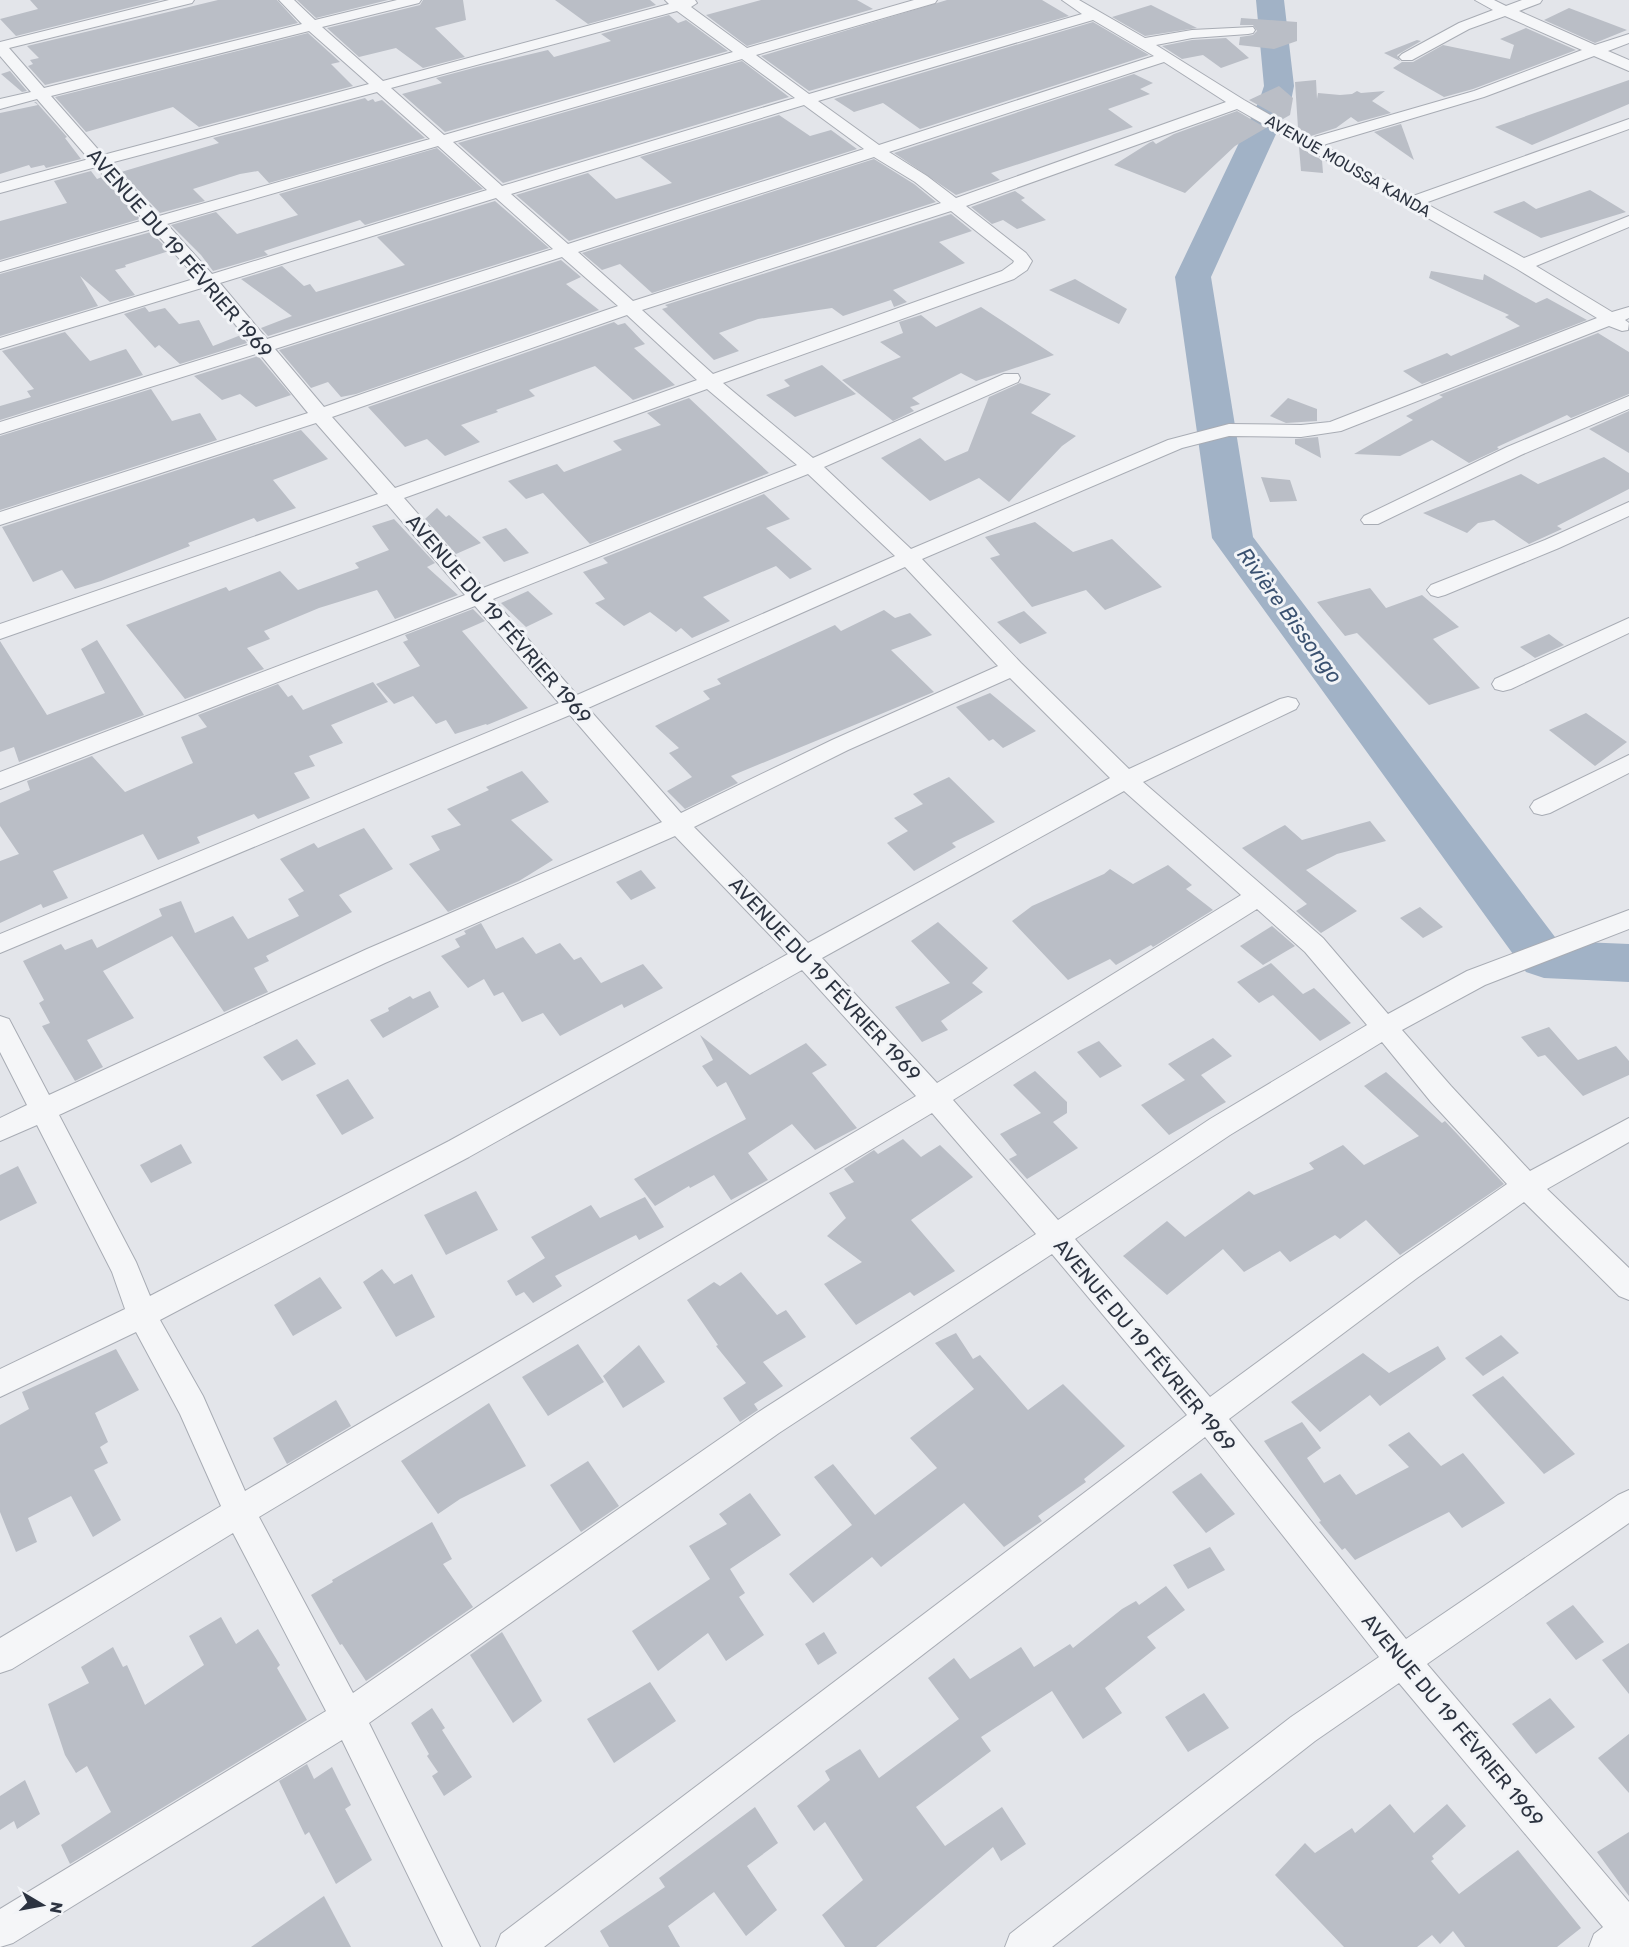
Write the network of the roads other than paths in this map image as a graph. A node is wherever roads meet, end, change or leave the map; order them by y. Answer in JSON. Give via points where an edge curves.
{"nodes":[{"id":1,"x":187,"y":0,"type":"edge"},
{"id":2,"x":285,"y":0,"type":"edge"},
{"id":3,"x":414,"y":0,"type":"edge"},
{"id":4,"x":699,"y":0,"type":"edge"},
{"id":5,"x":930,"y":0,"type":"edge"},
{"id":6,"x":1069,"y":0,"type":"edge"},
{"id":7,"x":1482,"y":0,"type":"edge"},
{"id":8,"x":1535,"y":0,"type":"edge"},
{"id":9,"x":676,"y":3,"type":"edge"},
{"id":10,"x":1505,"y":10,"type":"junction"},
{"id":11,"x":1095,"y":15,"type":"junction"},
{"id":12,"x":311,"y":25,"type":"junction"},
{"id":13,"x":1248,"y":30,"type":"dead end"},
{"id":14,"x":1629,"y":38,"type":"edge"},
{"id":15,"x":1143,"y":43,"type":"junction"},
{"id":16,"x":0,"y":46,"type":"edge"},
{"id":17,"x":1595,"y":51,"type":"junction"},
{"id":18,"x":743,"y":52,"type":"junction"},
{"id":19,"x":1166,"y":57,"type":"junction"},
{"id":20,"x":1407,"y":57,"type":"dead end"},
{"id":21,"x":1629,"y":66,"type":"edge"},
{"id":22,"x":380,"y":86,"type":"junction"},
{"id":23,"x":42,"y":93,"type":"junction"},
{"id":24,"x":809,"y":99,"type":"junction"},
{"id":25,"x":0,"y":104,"type":"edge"},
{"id":26,"x":1238,"y":104,"type":"junction"},
{"id":27,"x":1629,"y":124,"type":"edge"},
{"id":28,"x":440,"y":141,"type":"junction"},
{"id":29,"x":1312,"y":143,"type":"junction"},
{"id":30,"x":878,"y":152,"type":"junction"},
{"id":31,"x":99,"y":161,"type":"junction"},
{"id":32,"x":0,"y":188,"type":"edge"},
{"id":33,"x":499,"y":192,"type":"junction"},
{"id":34,"x":1411,"y":202,"type":"junction"},
{"id":35,"x":955,"y":204,"type":"junction"},
{"id":36,"x":1629,"y":220,"type":"edge"},
{"id":37,"x":154,"y":221,"type":"junction"},
{"id":38,"x":562,"y":250,"type":"junction"},
{"id":39,"x":1523,"y":265,"type":"junction"},
{"id":40,"x":0,"y":267,"type":"edge"},
{"id":41,"x":209,"y":281,"type":"junction"},
{"id":42,"x":630,"y":308,"type":"junction"},
{"id":43,"x":1629,"y":312,"type":"edge"},
{"id":44,"x":1611,"y":319,"type":"junction"},
{"id":45,"x":1629,"y":330,"type":"edge"},
{"id":46,"x":0,"y":344,"type":"edge"},
{"id":47,"x":264,"y":347,"type":"junction"},
{"id":48,"x":1011,"y":378,"type":"dead end"},
{"id":49,"x":710,"y":382,"type":"junction"},
{"id":50,"x":1629,"y":402,"type":"edge"},
{"id":51,"x":320,"y":415,"type":"junction"},
{"id":52,"x":0,"y":428,"type":"edge"},
{"id":53,"x":811,"y":466,"type":"junction"},
{"id":54,"x":391,"y":496,"type":"junction"},
{"id":55,"x":1629,"y":508,"type":"edge"},
{"id":56,"x":0,"y":519,"type":"edge"},
{"id":57,"x":1371,"y":519,"type":"dead end"},
{"id":58,"x":908,"y":557,"type":"junction"},
{"id":59,"x":1438,"y":590,"type":"dead end"},
{"id":60,"x":478,"y":597,"type":"junction"},
{"id":61,"x":1629,"y":625,"type":"edge"},
{"id":62,"x":0,"y":632,"type":"edge"},
{"id":63,"x":1013,"y":668,"type":"junction"},
{"id":64,"x":1503,"y":684,"type":"dead end"},
{"id":65,"x":1288,"y":704,"type":"dead end"},
{"id":66,"x":574,"y":705,"type":"junction"},
{"id":67,"x":1629,"y":763,"type":"edge"},
{"id":68,"x":1125,"y":779,"type":"junction"},
{"id":69,"x":0,"y":781,"type":"edge"},
{"id":70,"x":1542,"y":807,"type":"dead end"},
{"id":71,"x":678,"y":825,"type":"junction"},
{"id":72,"x":1259,"y":896,"type":"junction"},
{"id":73,"x":1629,"y":919,"type":"edge"},
{"id":74,"x":0,"y":944,"type":"edge"},
{"id":75,"x":807,"y":957,"type":"junction"},
{"id":76,"x":0,"y":1026,"type":"edge"},
{"id":77,"x":1384,"y":1028,"type":"junction"},
{"id":78,"x":936,"y":1097,"type":"junction"},
{"id":79,"x":43,"y":1109,"type":"junction"},
{"id":80,"x":1629,"y":1129,"type":"edge"},
{"id":81,"x":0,"y":1130,"type":"edge"},
{"id":82,"x":1526,"y":1186,"type":"junction"},
{"id":83,"x":1055,"y":1237,"type":"junction"},
{"id":84,"x":1629,"y":1287,"type":"edge"},
{"id":85,"x":142,"y":1315,"type":"junction"},
{"id":86,"x":0,"y":1384,"type":"edge"},
{"id":87,"x":1208,"y":1418,"type":"junction"},
{"id":88,"x":1629,"y":1504,"type":"edge"},
{"id":89,"x":239,"y":1512,"type":"junction"},
{"id":90,"x":0,"y":1657,"type":"edge"},
{"id":91,"x":1402,"y":1660,"type":"junction"},
{"id":92,"x":348,"y":1717,"type":"junction"},
{"id":93,"x":0,"y":1930,"type":"edge"},
{"id":94,"x":1621,"y":1935,"type":"edge"},
{"id":95,"x":462,"y":1947,"type":"edge"},
{"id":96,"x":514,"y":1947,"type":"edge"},
{"id":97,"x":1023,"y":1947,"type":"edge"}],
"edges":[{"from":1,"to":16,"type":"street"},
{"from":2,"to":12,"type":"street"},
{"from":3,"to":12,"type":"street"},
{"from":4,"to":9,"type":"street"},
{"from":5,"to":18,"type":"street"},
{"from":6,"to":11,"type":"street","name":"AVENUE MOUSSA KANDA"},
{"from":7,"to":10,"type":"street"},
{"from":8,"to":10,"type":"street"},
{"from":9,"to":18,"type":"street"},
{"from":9,"to":22,"type":"street"},
{"from":10,"to":17,"type":"street"},
{"from":10,"to":20,"type":"street","via":[[1464,26]]},
{"from":11,"to":15,"type":"street","name":"AVENUE MOUSSA KANDA"},
{"from":11,"to":24,"type":"street"},
{"from":12,"to":22,"type":"street"},
{"from":12,"to":23,"type":"street"},
{"from":13,"to":15,"type":"street"},
{"from":14,"to":17,"type":"street"},
{"from":15,"to":19,"type":"street","name":"AVENUE MOUSSA KANDA"},
{"from":16,"to":23,"type":"street","name":"AVENUE DU 19 FÉVRIER 1969"},
{"from":17,"to":21,"type":"street"},
{"from":17,"to":29,"type":"street","via":[[1479,94]]},
{"from":18,"to":24,"type":"street"},
{"from":18,"to":28,"type":"street"},
{"from":19,"to":26,"type":"street","name":"AVENUE MOUSSA KANDA"},
{"from":19,"to":30,"type":"street"},
{"from":22,"to":28,"type":"street"},
{"from":22,"to":31,"type":"street"},
{"from":23,"to":25,"type":"street"},
{"from":23,"to":31,"type":"street","name":"AVENUE DU 19 FÉVRIER 1969"},
{"from":24,"to":30,"type":"street"},
{"from":24,"to":33,"type":"street"},
{"from":26,"to":29,"type":"street","name":"AVENUE MOUSSA KANDA"},
{"from":26,"to":35,"type":"street"},
{"from":27,"to":34,"type":"street"},
{"from":28,"to":33,"type":"street"},
{"from":28,"to":37,"type":"street"},
{"from":29,"to":34,"type":"street","name":"AVENUE MOUSSA KANDA"},
{"from":30,"to":35,"type":"street"},
{"from":30,"to":38,"type":"street"},
{"from":31,"to":32,"type":"street"},
{"from":31,"to":37,"type":"street","name":"AVENUE DU 19 FÉVRIER 1969"},
{"from":33,"to":38,"type":"street"},
{"from":33,"to":41,"type":"street"},
{"from":34,"to":39,"type":"street","name":"AVENUE MOUSSA KANDA"},
{"from":35,"to":42,"type":"street"},
{"from":35,"to":49,"type":"street","via":[[1020,257],[1021,266],[1008,275]]},
{"from":36,"to":39,"type":"street"},
{"from":37,"to":40,"type":"street"},
{"from":37,"to":41,"type":"street","name":"AVENUE DU 19 FÉVRIER 1969"},
{"from":38,"to":42,"type":"street"},
{"from":38,"to":47,"type":"street"},
{"from":39,"to":44,"type":"street","name":"AVENUE MOUSSA KANDA"},
{"from":41,"to":46,"type":"street"},
{"from":41,"to":47,"type":"street","name":"AVENUE DU 19 FÉVRIER 1969"},
{"from":42,"to":49,"type":"street"},
{"from":42,"to":51,"type":"street"},
{"from":43,"to":44,"type":"street"},
{"from":44,"to":45,"type":"street","name":"AVENUE MOUSSA KANDA"},
{"from":44,"to":58,"type":"street","via":[[1334,428],[1228,430],[1175,444]]},
{"from":47,"to":51,"type":"street","name":"AVENUE DU 19 FÉVRIER 1969"},
{"from":47,"to":52,"type":"street"},
{"from":48,"to":53,"type":"street"},
{"from":49,"to":53,"type":"street"},
{"from":49,"to":54,"type":"street"},
{"from":50,"to":57,"type":"street"},
{"from":51,"to":54,"type":"street","name":"AVENUE DU 19 FÉVRIER 1969"},
{"from":51,"to":56,"type":"street"},
{"from":53,"to":58,"type":"street"},
{"from":53,"to":60,"type":"street"},
{"from":54,"to":60,"type":"street","name":"AVENUE DU 19 FÉVRIER 1969"},
{"from":54,"to":62,"type":"street"},
{"from":55,"to":59,"type":"street"},
{"from":58,"to":63,"type":"street"},
{"from":58,"to":66,"type":"street"},
{"from":60,"to":66,"type":"street","name":"AVENUE DU 19 FÉVRIER 1969"},
{"from":60,"to":69,"type":"street"},
{"from":61,"to":64,"type":"street"},
{"from":63,"to":68,"type":"street"},
{"from":63,"to":71,"type":"street","via":[[840,745]]},
{"from":65,"to":68,"type":"street"},
{"from":66,"to":71,"type":"street","name":"AVENUE DU 19 FÉVRIER 1969"},
{"from":66,"to":74,"type":"street"},
{"from":67,"to":70,"type":"street"},
{"from":68,"to":72,"type":"street"},
{"from":68,"to":75,"type":"street"},
{"from":71,"to":75,"type":"street","name":"AVENUE DU 19 FÉVRIER 1969"},
{"from":71,"to":79,"type":"street","via":[[376,956]]},
{"from":72,"to":77,"type":"street","via":[[1314,945]]},
{"from":72,"to":78,"type":"street"},
{"from":73,"to":77,"type":"street","via":[[1476,978]]},
{"from":75,"to":78,"type":"street","name":"AVENUE DU 19 FÉVRIER 1969"},
{"from":75,"to":85,"type":"street","via":[[459,1149]]},
{"from":76,"to":79,"type":"street"},
{"from":77,"to":82,"type":"street"},
{"from":77,"to":83,"type":"street","via":[[1220,1127]]},
{"from":78,"to":83,"type":"street","name":"AVENUE DU 19 FÉVRIER 1969"},
{"from":78,"to":89,"type":"street"},
{"from":79,"to":81,"type":"street"},
{"from":79,"to":85,"type":"street","via":[[126,1270]]},
{"from":80,"to":82,"type":"street"},
{"from":82,"to":84,"type":"street"},
{"from":82,"to":87,"type":"street","via":[[1407,1269]]},
{"from":83,"to":87,"type":"street","name":"AVENUE DU 19 FÉVRIER 1969"},
{"from":83,"to":92,"type":"street","via":[[768,1423]]},
{"from":85,"to":86,"type":"street"},
{"from":85,"to":89,"type":"street","via":[[192,1406]]},
{"from":87,"to":91,"type":"street","name":"AVENUE DU 19 FÉVRIER 1969"},
{"from":87,"to":96,"type":"street"},
{"from":88,"to":91,"type":"street"},
{"from":89,"to":90,"type":"street"},
{"from":89,"to":92,"type":"street"},
{"from":91,"to":94,"type":"street","name":"AVENUE DU 19 FÉVRIER 1969"},
{"from":91,"to":97,"type":"street","via":[[1303,1729]]},
{"from":92,"to":93,"type":"street"},
{"from":92,"to":95,"type":"street"}]}
